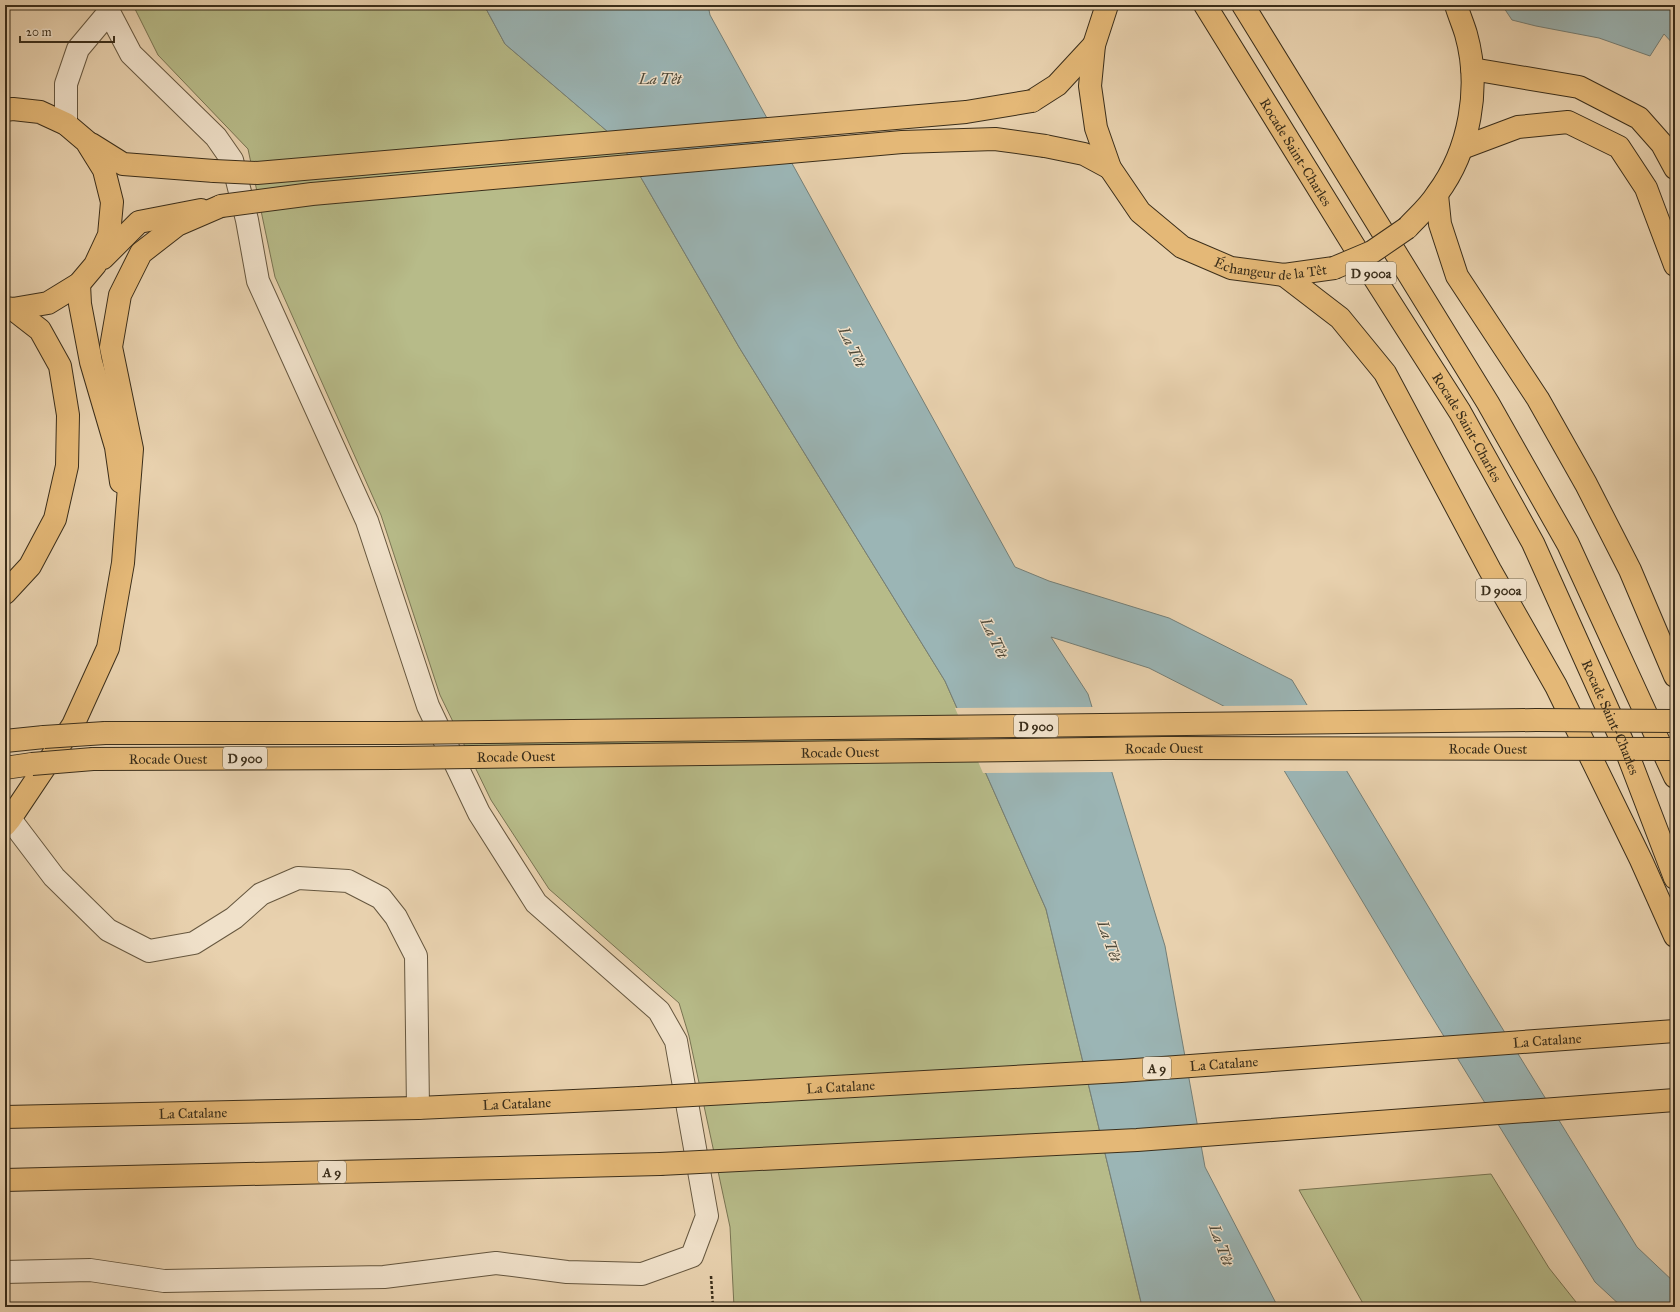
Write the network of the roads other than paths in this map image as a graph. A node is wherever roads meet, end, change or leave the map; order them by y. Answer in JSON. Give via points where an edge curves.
{"nodes":[{"id":1,"x":1107,"y":5,"type":"edge"},
{"id":2,"x":1205,"y":5,"type":"edge"},
{"id":3,"x":1243,"y":5,"type":"edge"},
{"id":4,"x":1456,"y":5,"type":"edge"},
{"id":5,"x":109,"y":8,"type":"edge"},
{"id":6,"x":1094,"y":45,"type":"junction"},
{"id":7,"x":1472,"y":69,"type":"junction"},
{"id":8,"x":5,"y":110,"type":"edge"},
{"id":9,"x":66,"y":124,"type":"junction"},
{"id":10,"x":86,"y":141,"type":"junction"},
{"id":11,"x":1462,"y":148,"type":"junction"},
{"id":12,"x":1110,"y":168,"type":"junction"},
{"id":13,"x":1675,"y":168,"type":"edge"},
{"id":14,"x":1437,"y":195,"type":"junction"},
{"id":15,"x":221,"y":206,"type":"junction"},
{"id":16,"x":95,"y":265,"type":"junction"},
{"id":17,"x":1675,"y":265,"type":"edge"},
{"id":18,"x":1284,"y":275,"type":"junction"},
{"id":19,"x":79,"y":284,"type":"junction"},
{"id":20,"x":9,"y":308,"type":"edge"},
{"id":21,"x":123,"y":563,"type":"junction"},
{"id":22,"x":5,"y":593,"type":"edge"},
{"id":23,"x":1675,"y":676,"type":"edge"},
{"id":24,"x":1675,"y":721,"type":"edge"},
{"id":25,"x":5,"y":741,"type":"edge"},
{"id":26,"x":1675,"y":749,"type":"edge"},
{"id":27,"x":5,"y":768,"type":"edge"},
{"id":28,"x":1675,"y":777,"type":"edge"},
{"id":29,"x":8,"y":822,"type":"edge"},
{"id":30,"x":1675,"y":878,"type":"edge"},
{"id":31,"x":1675,"y":936,"type":"edge"},
{"id":32,"x":1675,"y":1031,"type":"edge"},
{"id":33,"x":1675,"y":1100,"type":"edge"},
{"id":34,"x":418,"y":1108,"type":"junction"},
{"id":35,"x":5,"y":1117,"type":"edge"},
{"id":36,"x":5,"y":1180,"type":"edge"},
{"id":37,"x":5,"y":1272,"type":"edge"}],
"edges":[{"from":1,"to":6,"type":"main road","name":"Échangeur de la Têt"},
{"from":2,"to":30,"type":"main road","name":"Rocade Saint-Charles","number":"D 900a","via":[[1460,412],[1533,543],[1626,750]]},
{"from":3,"to":28,"type":"main road","name":"Rocade Saint-Charles","number":"D 900a","via":[[1488,403],[1568,544]]},
{"from":4,"to":7,"type":"main road","name":"Échangeur de la Têt","via":[[1466,35]]},
{"from":5,"to":9,"type":"street","via":[[78,49],[66,84]]},
{"from":5,"to":37,"type":"street","via":[[131,54],[216,137],[232,160],[247,220],[258,281],[367,521],[428,706],[479,813],[536,902],[659,1012],[676,1041],[707,1216],[692,1256],[642,1274],[567,1272],[496,1263],[376,1278],[164,1281],[90,1270]]},
{"from":6,"to":10,"type":"main road","bridge":true,"via":[[1057,85],[1032,101],[966,112],[257,173],[123,164]]},
{"from":6,"to":12,"type":"main road","name":"Échangeur de la Têt","via":[[1090,86],[1096,128]]},
{"from":7,"to":11,"type":"main road","name":"Échangeur de la Têt","via":[[1472,104]]},
{"from":7,"to":13,"type":"main road","via":[[1579,87],[1639,118],[1662,144]]},
{"from":8,"to":9,"type":"main road","via":[[40,112]]},
{"from":9,"to":10,"type":"main road"},
{"from":10,"to":16,"type":"main road","via":[[104,170],[112,202],[109,235]]},
{"from":11,"to":14,"type":"main road","name":"Échangeur de la Têt"},
{"from":11,"to":17,"type":"main road","via":[[1518,126],[1568,122],[1619,147],[1646,188]]},
{"from":12,"to":15,"type":"main road","bridge":true,"via":[[1084,154],[996,139],[902,142],[312,194]]},
{"from":12,"to":18,"type":"main road","name":"Échangeur de la Têt","via":[[1140,212],[1182,247],[1231,268]]},
{"from":14,"to":18,"type":"main road","name":"Échangeur de la Têt","bridge":true,"via":[[1406,228],[1372,252],[1334,268]]},
{"from":14,"to":23,"type":"main road","via":[[1440,224],[1457,276],[1538,399],[1586,484],[1630,570]]},
{"from":15,"to":16,"type":"main road","via":[[139,222]]},
{"from":15,"to":21,"type":"main road","via":[[177,225],[141,253],[120,295],[111,347],[132,449]]},
{"from":16,"to":19,"type":"main road"},
{"from":18,"to":31,"type":"main road","number":"D 900a","via":[[1340,318],[1385,373],[1490,570],[1556,686]]},
{"from":19,"to":20,"type":"main road","via":[[48,302]]},
{"from":19,"to":21,"type":"main road","via":[[80,304],[91,362],[116,447],[123,500]]},
{"from":20,"to":22,"type":"main road","via":[[40,330],[60,366],[68,414],[67,466],[55,519],[30,566]]},
{"from":21,"to":29,"type":"main road","via":[[108,648],[74,725]]},
{"from":24,"to":25,"type":"main road","name":"Rocade Ouest","number":"D 900","bridge":true,"via":[[1512,720],[105,733]]},
{"from":26,"to":27,"type":"main road","name":"Rocade Ouest","number":"D 900","bridge":true,"via":[[1164,748],[398,758],[93,759]]},
{"from":29,"to":34,"type":"street","via":[[54,877],[108,930],[149,951],[194,943],[234,918],[261,894],[298,878],[348,881],[381,898],[396,917],[416,956]]},
{"from":32,"to":34,"type":"main road","name":"La Catalane","number":"A 9","bridge":true,"via":[[1121,1071]]},
{"from":33,"to":36,"type":"main road","number":"A 9","bridge":true,"via":[[1145,1140],[660,1164]]},
{"from":34,"to":35,"type":"main road","name":"La Catalane","number":"A 9"}]}
